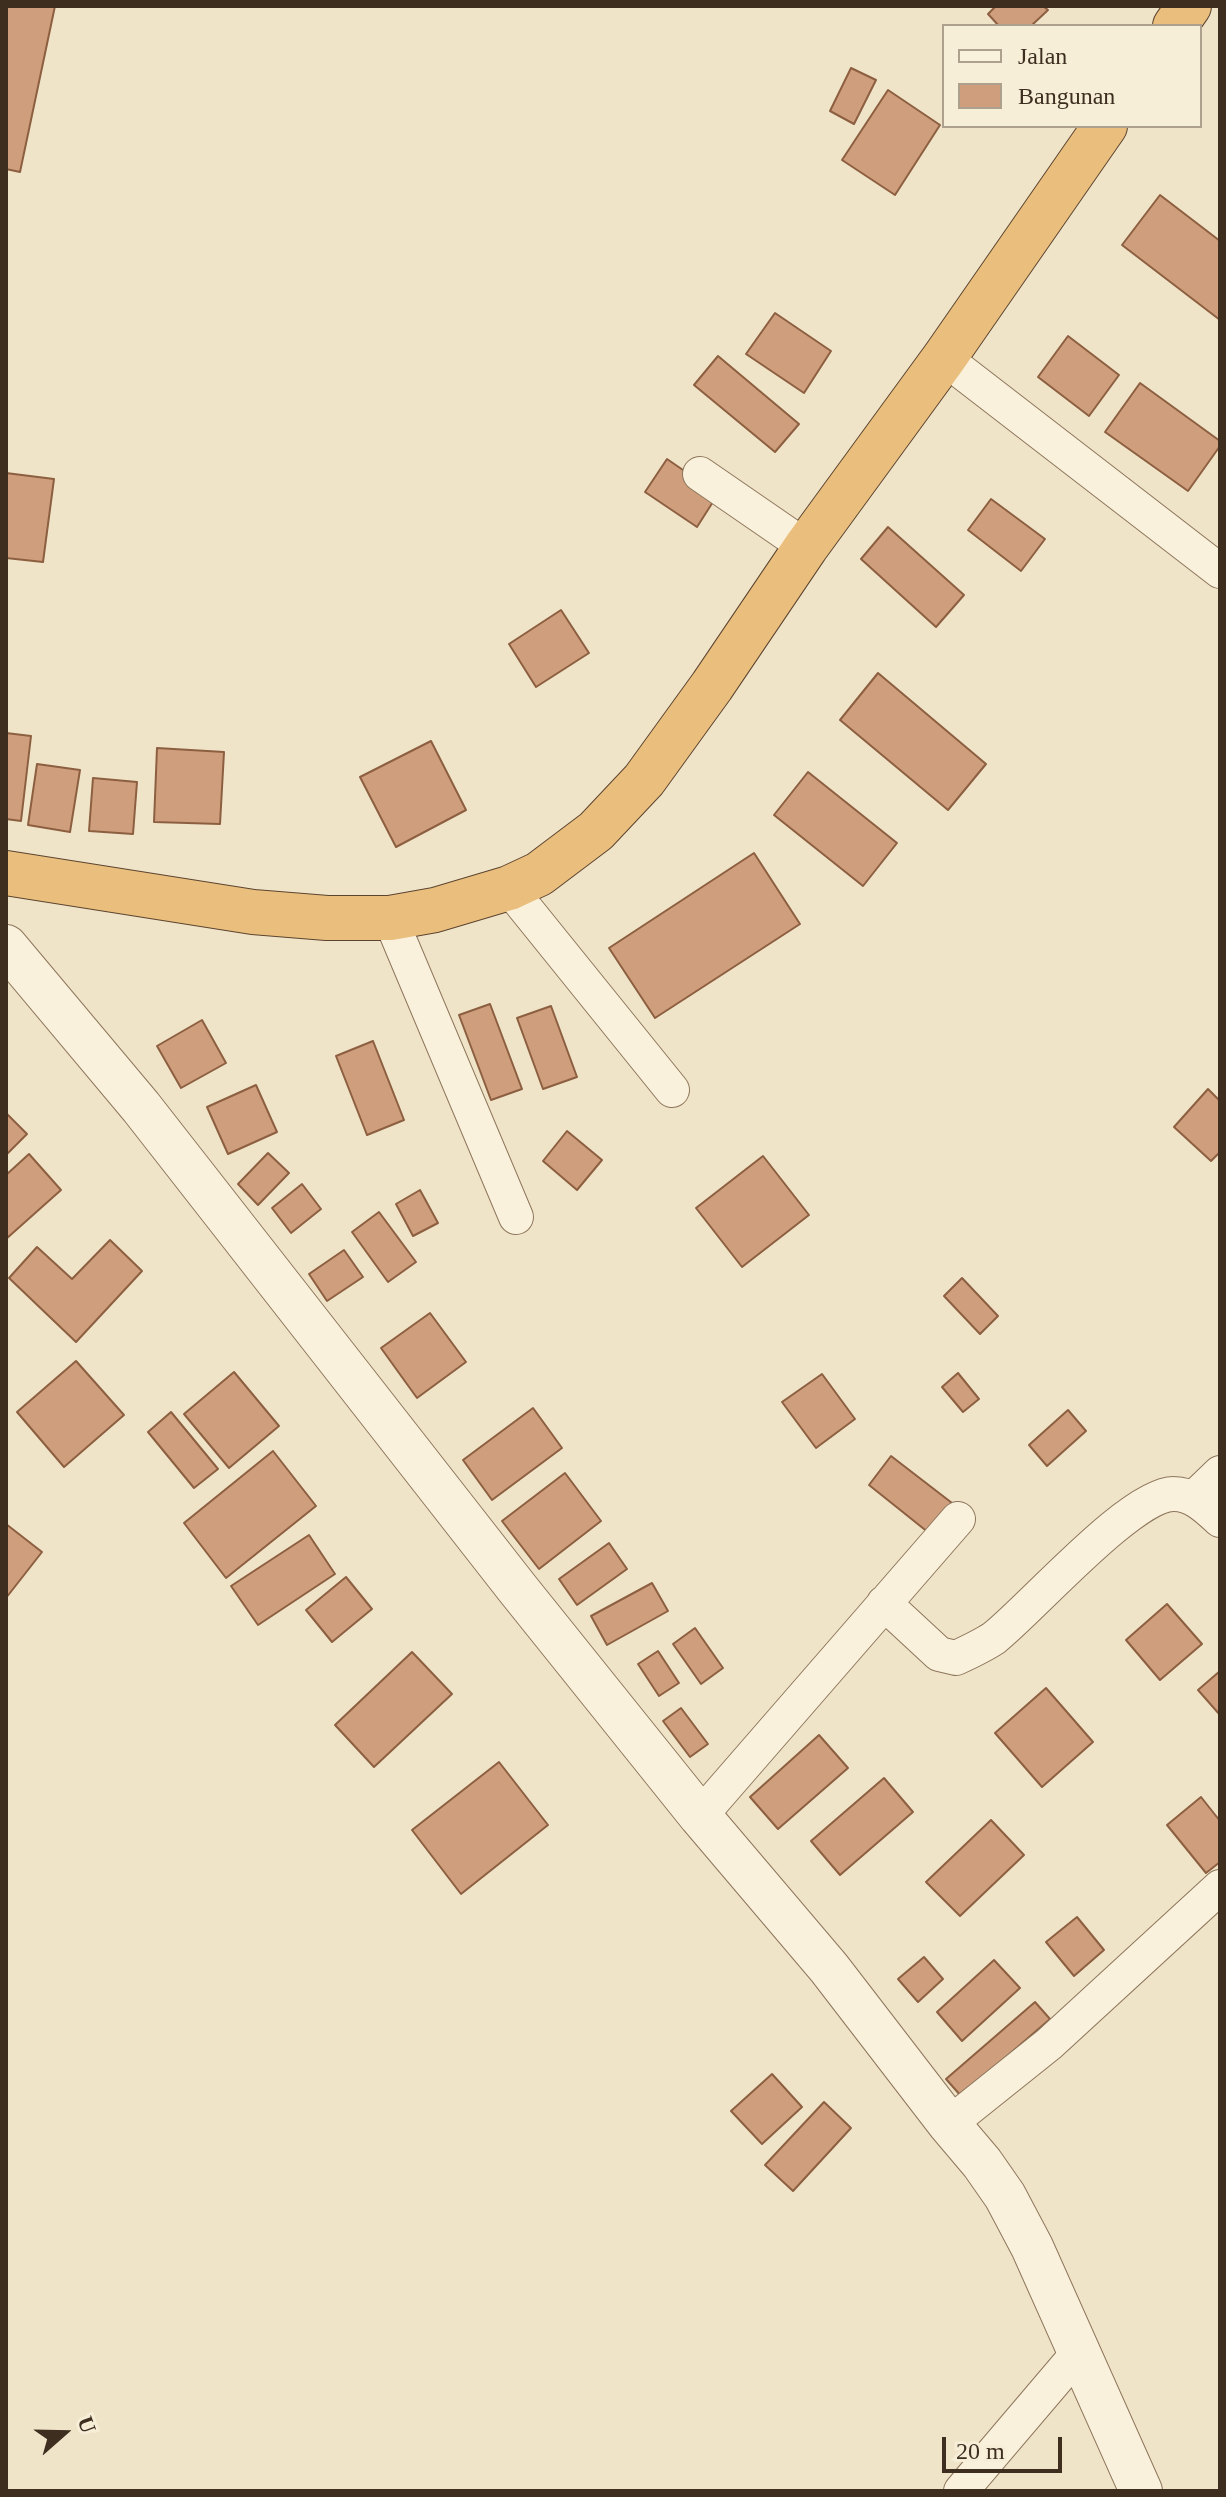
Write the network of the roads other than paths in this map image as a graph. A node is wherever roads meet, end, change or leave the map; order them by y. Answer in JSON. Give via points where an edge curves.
{"nodes":[{"id":1,"x":1189,"y":6,"type":"edge"},
{"id":2,"x":1176,"y":24,"type":"edge"},
{"id":3,"x":1104,"y":128,"type":"edge"},
{"id":4,"x":944,"y":358,"type":"junction"},
{"id":5,"x":700,"y":474,"type":"dead end"},
{"id":6,"x":806,"y":547,"type":"junction"},
{"id":7,"x":1220,"y":571,"type":"edge"},
{"id":8,"x":6,"y":873,"type":"edge"},
{"id":9,"x":509,"y":888,"type":"junction"},
{"id":10,"x":390,"y":918,"type":"junction"},
{"id":11,"x":6,"y":946,"type":"edge"},
{"id":12,"x":672,"y":1090,"type":"dead end"},
{"id":13,"x":516,"y":1217,"type":"dead end"},
{"id":14,"x":1220,"y":1473,"type":"edge"},
{"id":15,"x":1194,"y":1498,"type":"junction"},
{"id":16,"x":958,"y":1519,"type":"dead end"},
{"id":17,"x":1220,"y":1520,"type":"edge"},
{"id":18,"x":884,"y":1603,"type":"junction"},
{"id":19,"x":700,"y":1816,"type":"junction"},
{"id":20,"x":1220,"y":1887,"type":"edge"},
{"id":21,"x":949,"y":2124,"type":"junction"},
{"id":22,"x":1080,"y":2351,"type":"junction"},
{"id":23,"x":961,"y":2491,"type":"edge"},
{"id":24,"x":1141,"y":2491,"type":"edge"}],
"edges":[{"from":1,"to":2,"type":"highway"},
{"from":3,"to":4,"type":"highway"},
{"from":4,"to":6,"type":"highway"},
{"from":4,"to":7,"type":"street"},
{"from":5,"to":6,"type":"street"},
{"from":6,"to":9,"type":"highway","via":[[644,780],[596,831],[539,874]]},
{"from":8,"to":10,"type":"highway","via":[[253,912]]},
{"from":9,"to":10,"type":"highway"},
{"from":9,"to":12,"type":"street"},
{"from":10,"to":13,"type":"street"},
{"from":11,"to":19,"type":"street","via":[[141,1107]]},
{"from":14,"to":15,"type":"street"},
{"from":15,"to":17,"type":"street"},
{"from":15,"to":18,"type":"street","via":[[1174,1494],[1144,1504],[994,1637],[956,1658],[939,1654]]},
{"from":16,"to":18,"type":"street"},
{"from":18,"to":19,"type":"street"},
{"from":19,"to":21,"type":"street","via":[[829,1968]]},
{"from":20,"to":21,"type":"street","via":[[1049,2044]]},
{"from":21,"to":22,"type":"street","via":[[1005,2196]]},
{"from":22,"to":23,"type":"street"},
{"from":22,"to":24,"type":"street"}]}
